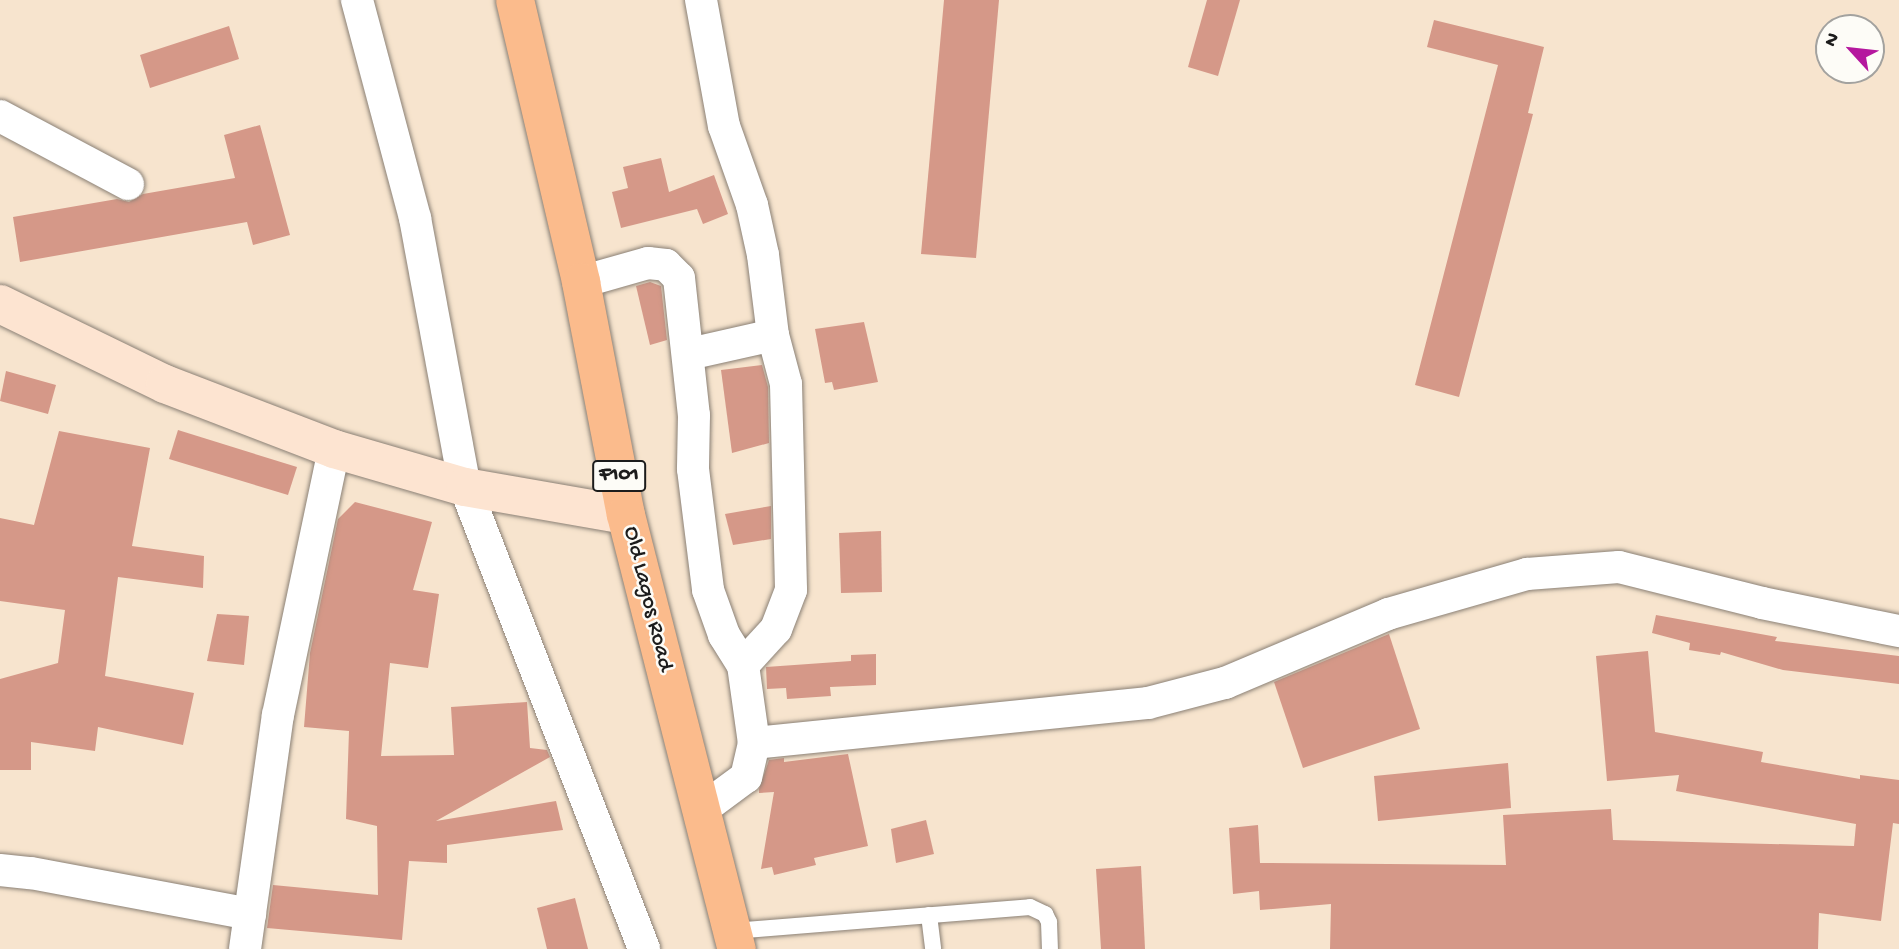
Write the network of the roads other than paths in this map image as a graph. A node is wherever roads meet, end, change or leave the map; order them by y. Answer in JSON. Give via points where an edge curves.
{"nodes":[{"id":1,"x":357,"y":0,"type":"edge"},
{"id":2,"x":514,"y":0,"type":"edge"},
{"id":3,"x":701,"y":0,"type":"edge"},
{"id":4,"x":0,"y":116,"type":"edge"},
{"id":5,"x":128,"y":184,"type":"dead end"},
{"id":6,"x":581,"y":282,"type":"junction"},
{"id":7,"x":0,"y":304,"type":"edge"},
{"id":8,"x":773,"y":335,"type":"junction"},
{"id":9,"x":689,"y":355,"type":"junction"},
{"id":10,"x":334,"y":449,"type":"junction"},
{"id":11,"x":465,"y":486,"type":"junction"},
{"id":12,"x":626,"y":515,"type":"junction"},
{"id":13,"x":1899,"y":631,"type":"edge"},
{"id":14,"x":743,"y":665,"type":"junction"},
{"id":15,"x":754,"y":743,"type":"junction"},
{"id":16,"x":700,"y":811,"type":"junction"},
{"id":17,"x":0,"y":870,"type":"edge"},
{"id":18,"x":250,"y":914,"type":"junction"},
{"id":19,"x":929,"y":915,"type":"junction"},
{"id":20,"x":734,"y":940,"type":"edge"},
{"id":21,"x":245,"y":949,"type":"edge"},
{"id":22,"x":644,"y":949,"type":"edge"},
{"id":23,"x":933,"y":949,"type":"edge"},
{"id":24,"x":1050,"y":949,"type":"edge"}],
"edges":[{"from":1,"to":11,"type":"street","via":[[415,218]]},
{"from":2,"to":6,"type":"main road","name":"Old Lagos Road","number":"F101"},
{"from":3,"to":8,"type":"street","via":[[724,126],[752,205],[763,255]]},
{"from":4,"to":5,"type":"street"},
{"from":6,"to":9,"type":"street","via":[[648,263],[666,265],[679,278]]},
{"from":6,"to":12,"type":"main road","name":"Old Lagos Road","number":"F101"},
{"from":7,"to":10,"type":"street","via":[[165,384]]},
{"from":8,"to":9,"type":"street"},
{"from":8,"to":14,"type":"street","via":[[786,384],[791,590],[776,629]]},
{"from":9,"to":14,"type":"street","via":[[693,469],[708,590],[724,635]]},
{"from":10,"to":11,"type":"street"},
{"from":10,"to":18,"type":"street","via":[[278,715]]},
{"from":11,"to":12,"type":"street"},
{"from":11,"to":22,"type":"street"},
{"from":12,"to":16,"type":"main road","name":"Old Lagos Road","number":"F101"},
{"from":13,"to":15,"type":"street","via":[[1619,567],[1527,574],[1388,614],[1225,683],[1148,703]]},
{"from":14,"to":15,"type":"street"},
{"from":15,"to":16,"type":"street","via":[[746,777]]},
{"from":16,"to":20,"type":"main road","name":"Old Lagos Road","number":"F101"},
{"from":17,"to":18,"type":"street"},
{"from":18,"to":21,"type":"street"},
{"from":19,"to":20,"type":"lane"},
{"from":19,"to":23,"type":"lane"},
{"from":19,"to":24,"type":"lane","via":[[1039,909],[1049,922]]}]}
